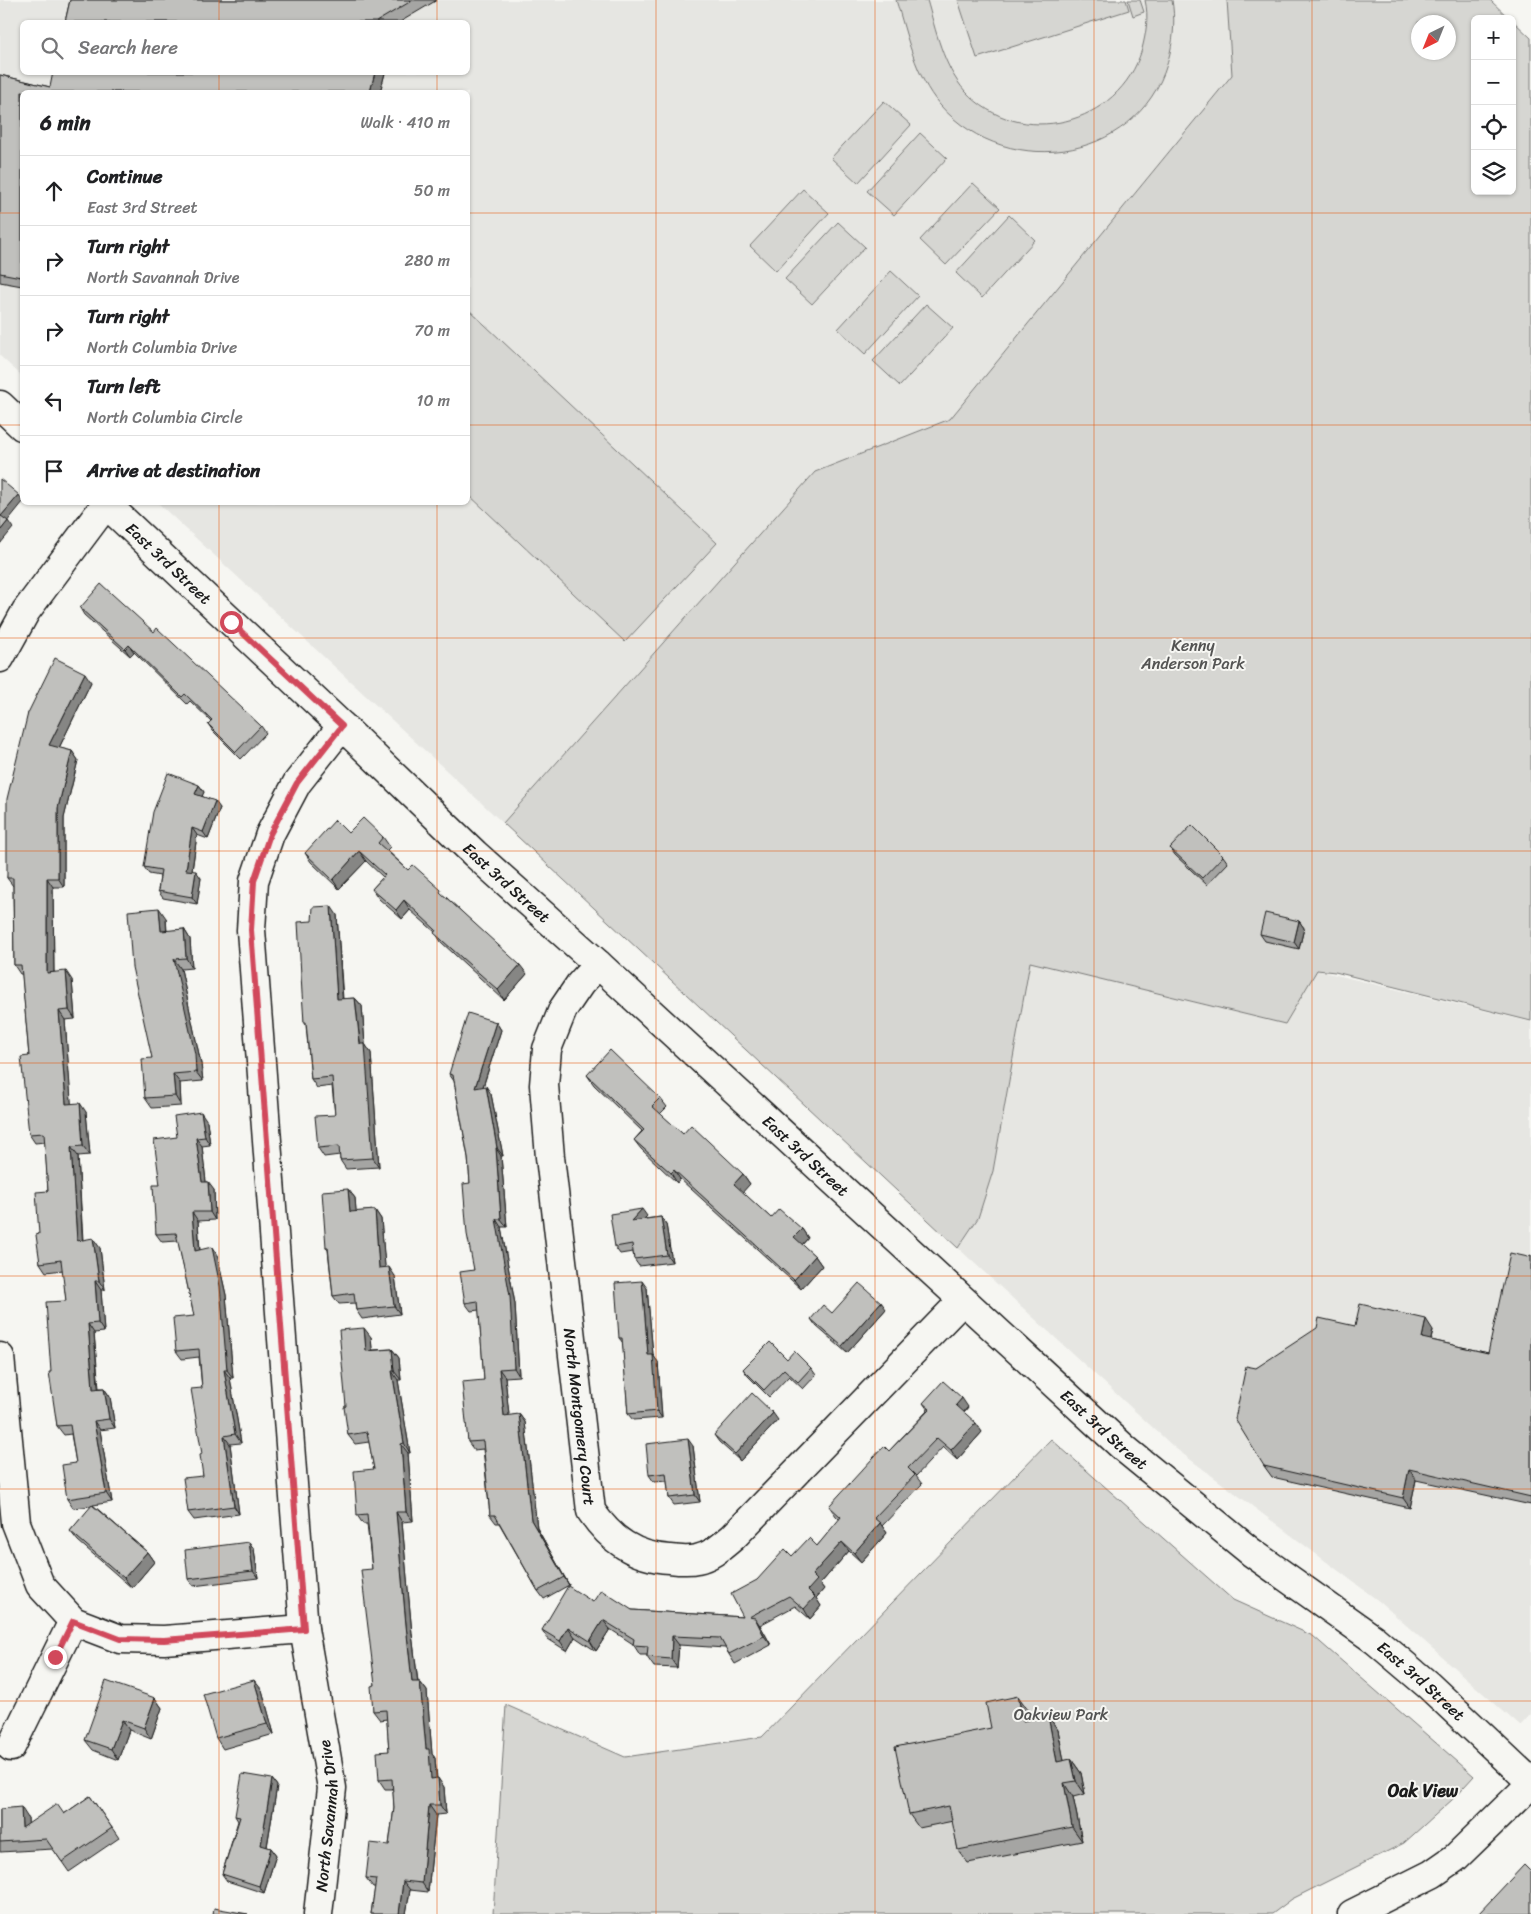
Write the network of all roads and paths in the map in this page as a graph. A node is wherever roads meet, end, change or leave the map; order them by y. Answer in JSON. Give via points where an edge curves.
{"nodes":[{"id":1,"x":0,"y":404,"type":"edge"},
{"id":2,"x":20,"y":424,"type":"edge"},
{"id":3,"x":104,"y":505,"type":"edge"},
{"id":4,"x":107,"y":505,"type":"edge"},
{"id":5,"x":0,"y":658,"type":"edge"},
{"id":6,"x":342,"y":726,"type":"junction"},
{"id":7,"x":598,"y":964,"type":"junction"},
{"id":8,"x":962,"y":1301,"type":"junction"},
{"id":9,"x":0,"y":1357,"type":"edge"},
{"id":10,"x":73,"y":1621,"type":"junction"},
{"id":11,"x":304,"y":1629,"type":"junction"},
{"id":12,"x":10,"y":1747,"type":"dead end"},
{"id":13,"x":1531,"y":1783,"type":"edge"},
{"id":14,"x":318,"y":1914,"type":"edge"},
{"id":15,"x":1352,"y":1914,"type":"edge"}],
"edges":[{"from":1,"to":2,"type":"street"},
{"from":3,"to":5,"type":"street","via":[[26,611]]},
{"from":4,"to":6,"type":"street","name":"East 3rd Street"},
{"from":6,"to":7,"type":"street","name":"East 3rd Street","via":[[475,854]]},
{"from":6,"to":11,"type":"street","name":"North Savannah Drive","via":[[297,783],[270,834],[254,881],[251,930]]},
{"from":7,"to":8,"type":"street","name":"East 3rd Street"},
{"from":7,"to":8,"type":"street","name":"North Montgomery Court","via":[[563,1009],[547,1049],[544,1085],[591,1511],[618,1542],[654,1558],[697,1559],[714,1552],[733,1537]]},
{"from":8,"to":13,"type":"street","name":"East 3rd Street","via":[[1125,1449],[1251,1552],[1375,1640],[1428,1685]]},
{"from":9,"to":10,"type":"street","via":[[16,1523],[40,1585]]},
{"from":10,"to":11,"type":"street","via":[[120,1639],[164,1640]]},
{"from":10,"to":12,"type":"street"},
{"from":11,"to":14,"type":"street","name":"North Savannah Drive","via":[[332,1788]]},
{"from":13,"to":15,"type":"street","via":[[1455,1858],[1432,1874]]}]}
